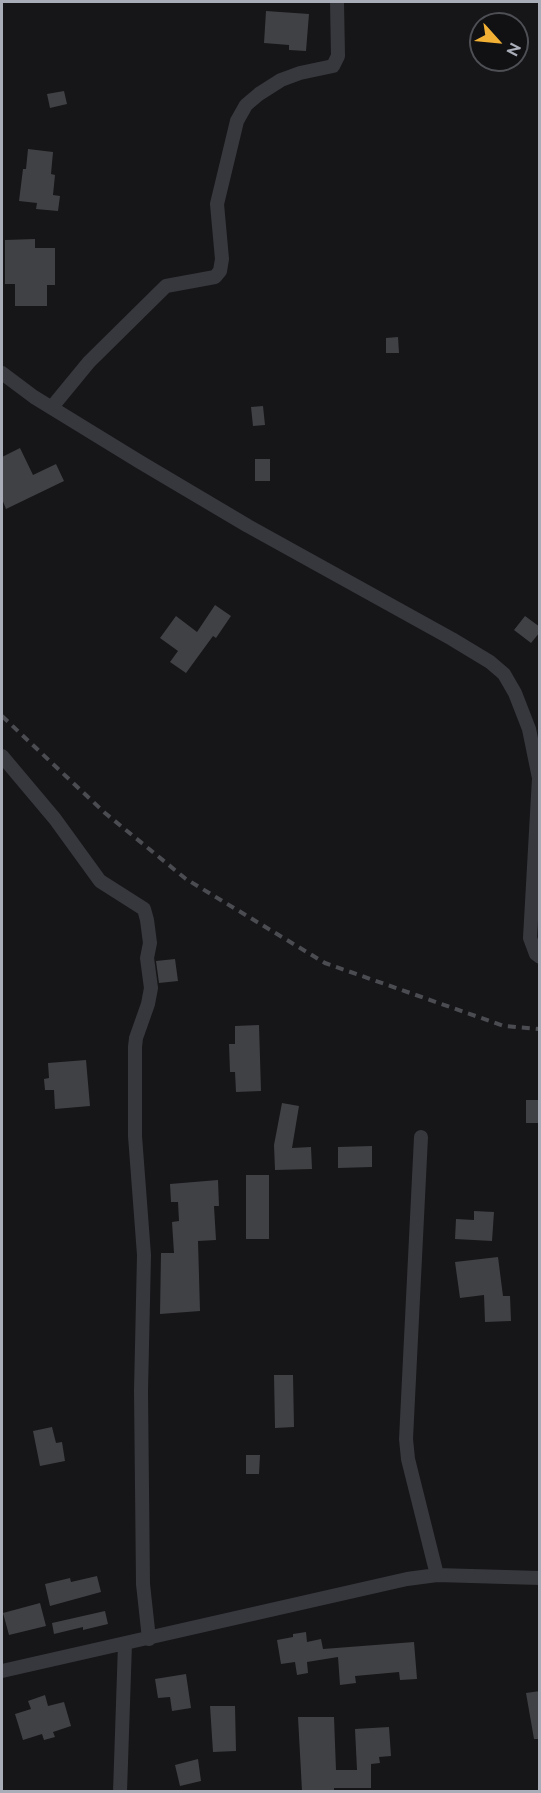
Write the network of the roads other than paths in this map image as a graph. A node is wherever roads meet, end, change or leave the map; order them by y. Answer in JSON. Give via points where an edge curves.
{"nodes":[{"id":1,"x":337,"y":2,"type":"edge"},
{"id":2,"x":2,"y":374,"type":"edge"},
{"id":3,"x":52,"y":407,"type":"junction"},
{"id":4,"x":2,"y":756,"type":"edge"},
{"id":5,"x":540,"y":957,"type":"edge"},
{"id":6,"x":421,"y":1137,"type":"dead end"},
{"id":7,"x":437,"y":1575,"type":"junction"},
{"id":8,"x":540,"y":1578,"type":"edge"},
{"id":9,"x":149,"y":1639,"type":"junction"},
{"id":10,"x":125,"y":1644,"type":"junction"},
{"id":11,"x":2,"y":1671,"type":"edge"},
{"id":12,"x":120,"y":1791,"type":"edge"}],
"edges":[{"from":1,"to":3,"type":"street","via":[[338,56],[333,66],[281,80],[246,105],[237,121],[217,204],[220,271],[215,277],[166,286],[89,362]]},
{"from":2,"to":3,"type":"street"},
{"from":3,"to":5,"type":"street","via":[[248,526],[452,639],[504,674],[529,729],[539,778],[531,938]]},
{"from":4,"to":9,"type":"street","via":[[100,881],[144,909],[147,920],[151,988],[135,1047],[135,1136],[144,1255],[142,1584]]},
{"from":6,"to":7,"type":"street","via":[[406,1439]]},
{"from":7,"to":8,"type":"street"},
{"from":7,"to":9,"type":"street"},
{"from":9,"to":10,"type":"street"},
{"from":10,"to":11,"type":"street"},
{"from":10,"to":12,"type":"street"}]}
